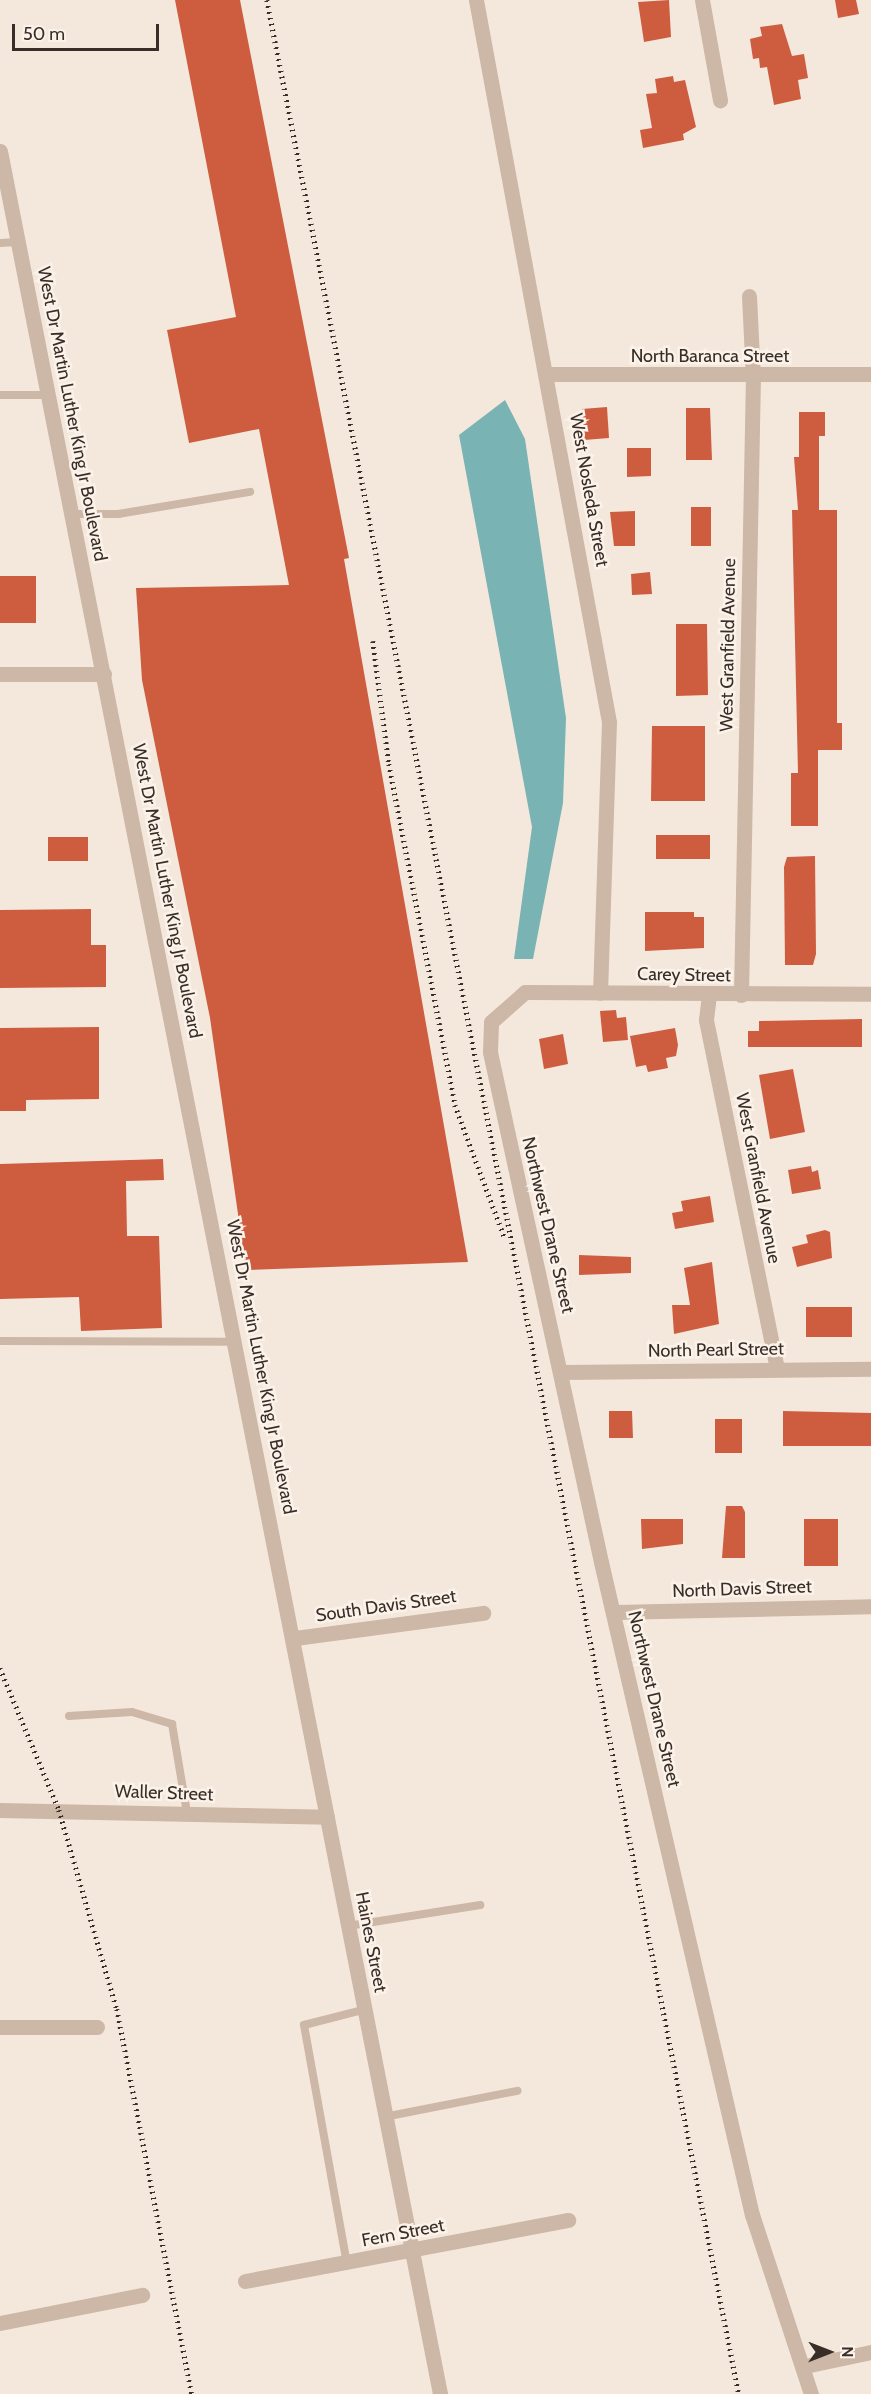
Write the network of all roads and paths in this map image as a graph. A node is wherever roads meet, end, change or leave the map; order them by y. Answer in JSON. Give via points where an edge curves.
{"nodes":[{"id":1,"x":476,"y":0,"type":"edge"},
{"id":2,"x":702,"y":0,"type":"edge"},
{"id":3,"x":720,"y":100,"type":"dead end"},
{"id":4,"x":0,"y":151,"type":"edge"},
{"id":5,"x":18,"y":242,"type":"junction"},
{"id":6,"x":0,"y":243,"type":"edge"},
{"id":7,"x":749,"y":296,"type":"dead end"},
{"id":8,"x":549,"y":374,"type":"junction"},
{"id":9,"x":871,"y":374,"type":"edge"},
{"id":10,"x":753,"y":378,"type":"junction"},
{"id":11,"x":0,"y":395,"type":"edge"},
{"id":12,"x":49,"y":395,"type":"junction"},
{"id":13,"x":250,"y":492,"type":"dead end"},
{"id":14,"x":73,"y":514,"type":"junction"},
{"id":15,"x":0,"y":674,"type":"edge"},
{"id":16,"x":104,"y":674,"type":"junction"},
{"id":17,"x":600,"y":993,"type":"junction"},
{"id":18,"x":871,"y":994,"type":"edge"},
{"id":19,"x":709,"y":995,"type":"junction"},
{"id":20,"x":741,"y":995,"type":"junction"},
{"id":21,"x":501,"y":1008,"type":"joint"},
{"id":22,"x":0,"y":1341,"type":"edge"},
{"id":23,"x":236,"y":1342,"type":"junction"},
{"id":24,"x":777,"y":1369,"type":"junction"},
{"id":25,"x":871,"y":1369,"type":"edge"},
{"id":26,"x":561,"y":1372,"type":"junction"},
{"id":27,"x":871,"y":1605,"type":"edge"},
{"id":28,"x":615,"y":1612,"type":"junction"},
{"id":29,"x":483,"y":1613,"type":"dead end"},
{"id":30,"x":295,"y":1638,"type":"junction"},
{"id":31,"x":69,"y":1716,"type":"dead end"},
{"id":32,"x":0,"y":1810,"type":"edge"},
{"id":33,"x":187,"y":1813,"type":"junction"},
{"id":34,"x":327,"y":1816,"type":"junction"},
{"id":35,"x":480,"y":1905,"type":"dead end"},
{"id":36,"x":348,"y":1926,"type":"junction"},
{"id":37,"x":363,"y":2010,"type":"junction"},
{"id":38,"x":0,"y":2027,"type":"edge"},
{"id":39,"x":97,"y":2027,"type":"dead end"},
{"id":40,"x":518,"y":2091,"type":"dead end"},
{"id":41,"x":384,"y":2117,"type":"junction"},
{"id":42,"x":568,"y":2220,"type":"dead end"},
{"id":43,"x":410,"y":2252,"type":"junction"},
{"id":44,"x":347,"y":2264,"type":"junction"},
{"id":45,"x":245,"y":2282,"type":"dead end"},
{"id":46,"x":142,"y":2295,"type":"dead end"},
{"id":47,"x":0,"y":2323,"type":"edge"},
{"id":48,"x":871,"y":2352,"type":"edge"},
{"id":49,"x":805,"y":2366,"type":"junction"},
{"id":50,"x":440,"y":2394,"type":"edge"},
{"id":51,"x":811,"y":2394,"type":"edge"}],
"edges":[{"from":1,"to":8,"type":"street","name":"West Nosleda Street"},
{"from":2,"to":3,"type":"street"},
{"from":4,"to":5,"type":"street","name":"West Dr Martin Luther King Jr Boulevard"},
{"from":5,"to":6,"type":"lane"},
{"from":5,"to":12,"type":"street","name":"West Dr Martin Luther King Jr Boulevard"},
{"from":7,"to":10,"type":"street","name":"West Granfield Avenue"},
{"from":8,"to":10,"type":"street","name":"North Baranca Street"},
{"from":8,"to":17,"type":"street","name":"West Nosleda Street","via":[[609,722]]},
{"from":9,"to":10,"type":"street","name":"North Baranca Street"},
{"from":10,"to":20,"type":"street","name":"West Granfield Avenue"},
{"from":11,"to":12,"type":"lane"},
{"from":12,"to":14,"type":"street","name":"West Dr Martin Luther King Jr Boulevard"},
{"from":13,"to":14,"type":"lane","via":[[118,514]]},
{"from":14,"to":16,"type":"street","name":"West Dr Martin Luther King Jr Boulevard"},
{"from":15,"to":16,"type":"street"},
{"from":16,"to":23,"type":"street","name":"West Dr Martin Luther King Jr Boulevard"},
{"from":17,"to":19,"type":"street","name":"Carey Street"},
{"from":17,"to":21,"type":"street","name":"Carey Street","via":[[525,992]]},
{"from":18,"to":20,"type":"street","name":"Carey Street"},
{"from":19,"to":20,"type":"street","name":"Carey Street"},
{"from":19,"to":24,"type":"street","name":"West Granfield Avenue","via":[[706,1020]]},
{"from":21,"to":26,"type":"street","name":"Northwest Drane Street","via":[[491,1022],[490,1052]]},
{"from":22,"to":23,"type":"lane"},
{"from":23,"to":30,"type":"street","name":"West Dr Martin Luther King Jr Boulevard"},
{"from":24,"to":25,"type":"street","name":"North Pearl Street"},
{"from":24,"to":26,"type":"street","name":"North Pearl Street"},
{"from":26,"to":28,"type":"street","name":"Northwest Drane Street"},
{"from":27,"to":28,"type":"street","name":"North Davis Street"},
{"from":28,"to":49,"type":"street","name":"Northwest Drane Street","via":[[752,2215]]},
{"from":29,"to":30,"type":"street","name":"South Davis Street"},
{"from":30,"to":34,"type":"street","name":"Haines Street"},
{"from":31,"to":33,"type":"lane","via":[[132,1712],[172,1724]]},
{"from":32,"to":33,"type":"street","name":"Waller Street"},
{"from":33,"to":34,"type":"street","name":"Waller Street"},
{"from":34,"to":36,"type":"street","name":"Haines Street"},
{"from":35,"to":36,"type":"lane"},
{"from":36,"to":37,"type":"street","name":"Haines Street"},
{"from":37,"to":41,"type":"street","name":"Haines Street"},
{"from":37,"to":44,"type":"lane","via":[[304,2025]]},
{"from":38,"to":39,"type":"street"},
{"from":40,"to":41,"type":"lane"},
{"from":41,"to":43,"type":"street","name":"Haines Street"},
{"from":42,"to":43,"type":"street","name":"Fern Street"},
{"from":43,"to":44,"type":"street","name":"Fern Street"},
{"from":43,"to":50,"type":"street"},
{"from":44,"to":45,"type":"street","name":"Fern Street"},
{"from":46,"to":47,"type":"street"},
{"from":48,"to":49,"type":"street"},
{"from":49,"to":51,"type":"street","name":"Northwest Drane Street"}]}
